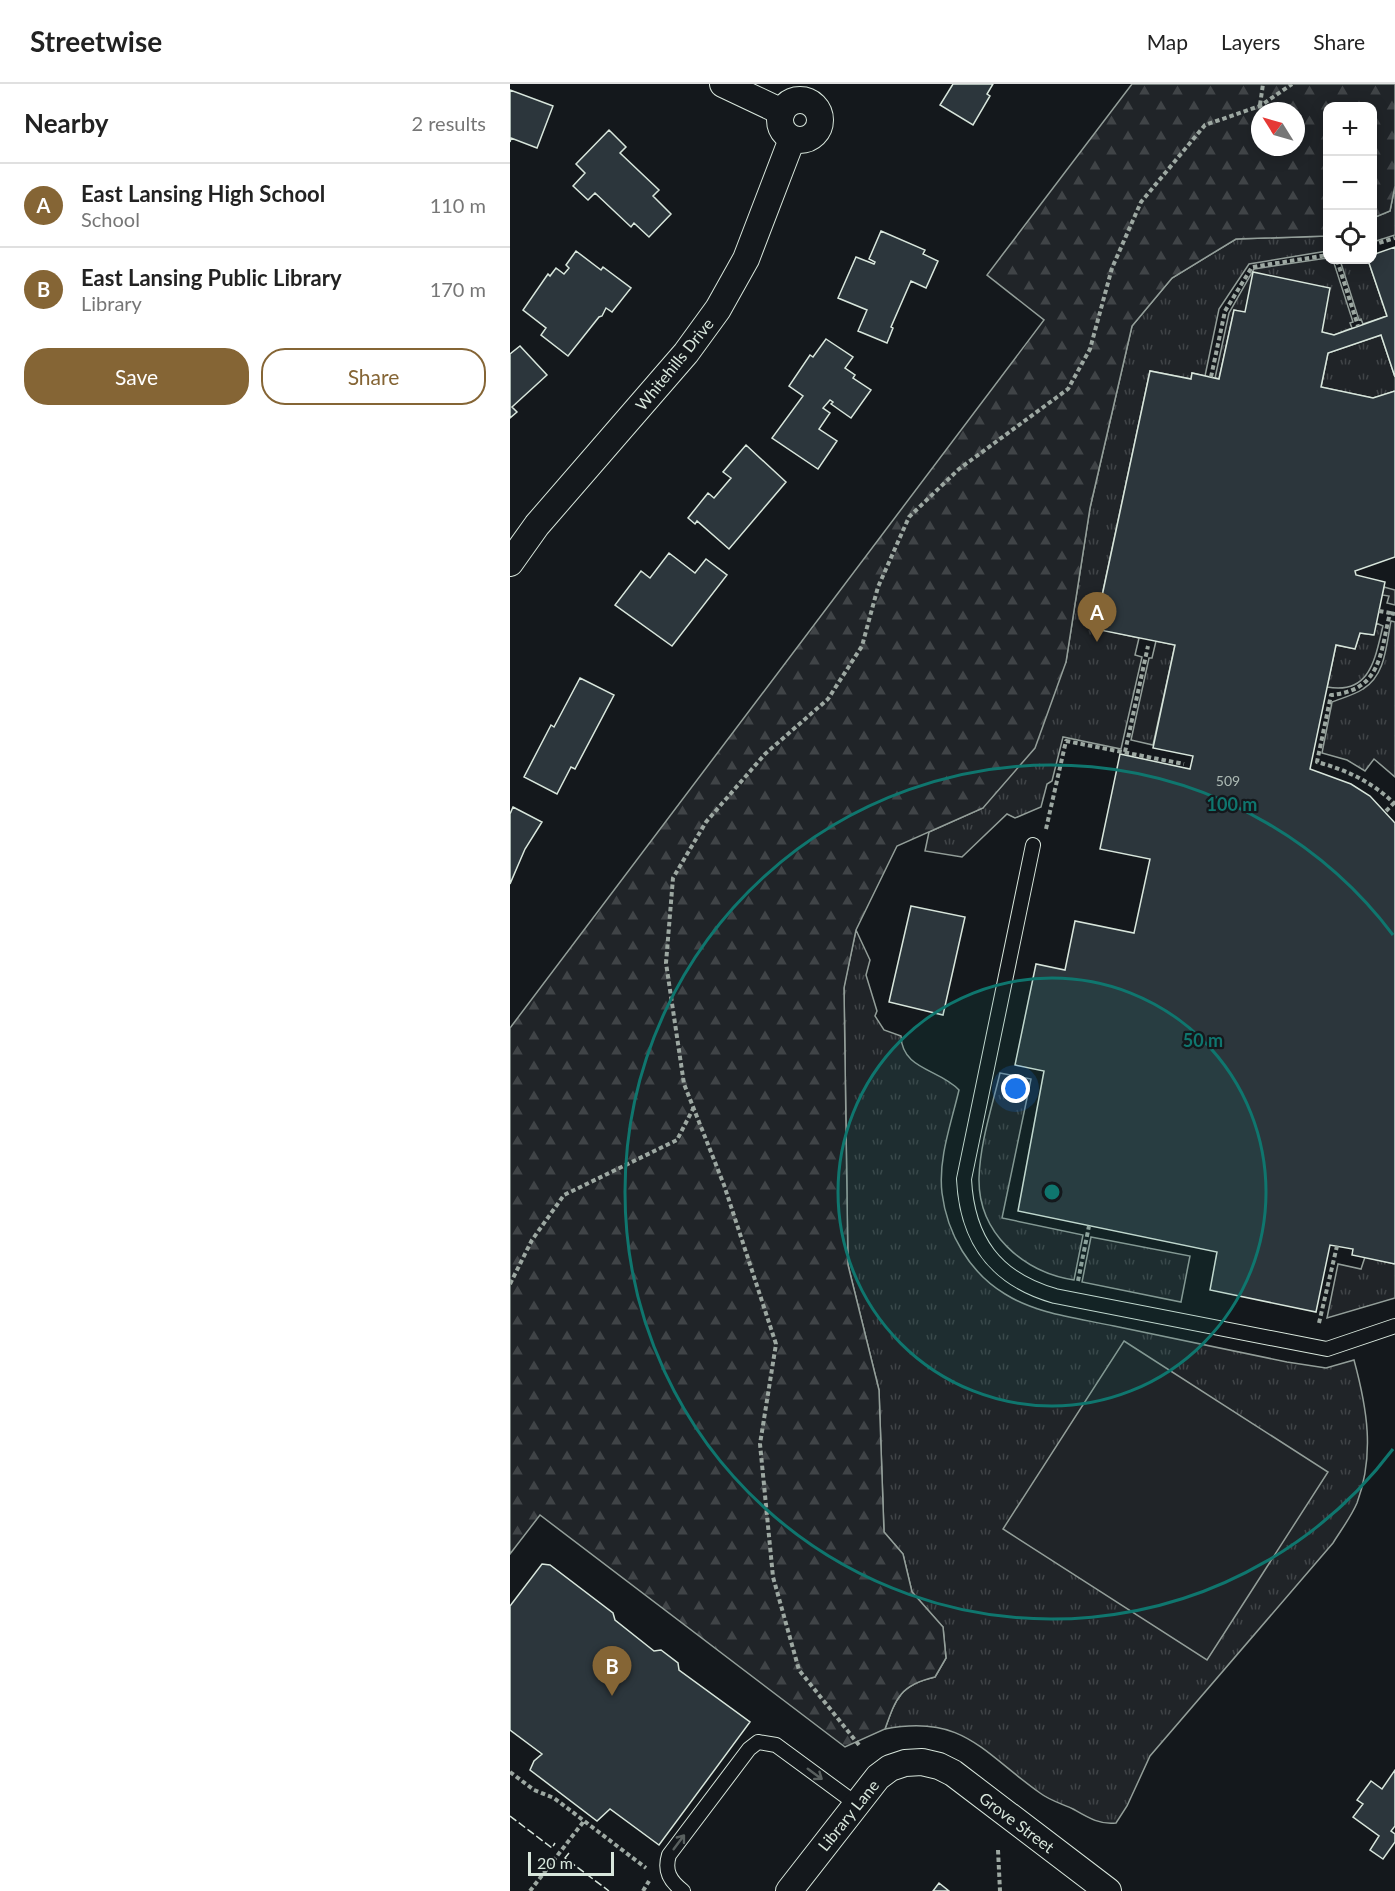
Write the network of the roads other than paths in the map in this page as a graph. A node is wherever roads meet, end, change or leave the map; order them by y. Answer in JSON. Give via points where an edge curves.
{"nodes":[{"id":1,"x":723,"y":84,"type":"edge"},
{"id":2,"x":814,"y":93,"type":"edge"},
{"id":3,"x":782,"y":112,"type":"junction"},
{"id":4,"x":792,"y":139,"type":"junction"},
{"id":5,"x":511,"y":559,"type":"edge"},
{"id":6,"x":1033,"y":845,"type":"road end"},
{"id":7,"x":1395,"y":1326,"type":"edge"},
{"id":8,"x":922,"y":1762,"type":"joint"},
{"id":9,"x":855,"y":1803,"type":"junction"},
{"id":10,"x":682,"y":1891,"type":"edge"},
{"id":11,"x":789,"y":1891,"type":"edge"},
{"id":12,"x":1108,"y":1891,"type":"edge"}],
"edges":[{"from":1,"to":3,"type":"street"},
{"from":2,"to":3,"type":"street","via":[[792,102]]},
{"from":2,"to":4,"type":"street","via":[[819,128],[811,138]]},
{"from":3,"to":4,"type":"street","via":[[780,124]]},
{"from":4,"to":5,"type":"street","name":"Whitehills Drive","via":[[746,259],[718,309],[686,353]]},
{"from":6,"to":7,"type":"lane","via":[[967,1157],[965,1201],[980,1242],[1004,1271],[1037,1291],[1327,1349]]},
{"from":8,"to":9,"type":"street","name":"Library Lane","via":[[890,1768]]},
{"from":8,"to":12,"type":"street","name":"Grove Street","via":[[953,1773]]},
{"from":10,"to":9,"type":"lane","one_way":true,"via":[[668,1875],[669,1855],[749,1749],[758,1743],[776,1746]]},
{"from":9,"to":11,"type":"street","name":"Library Lane"}]}
